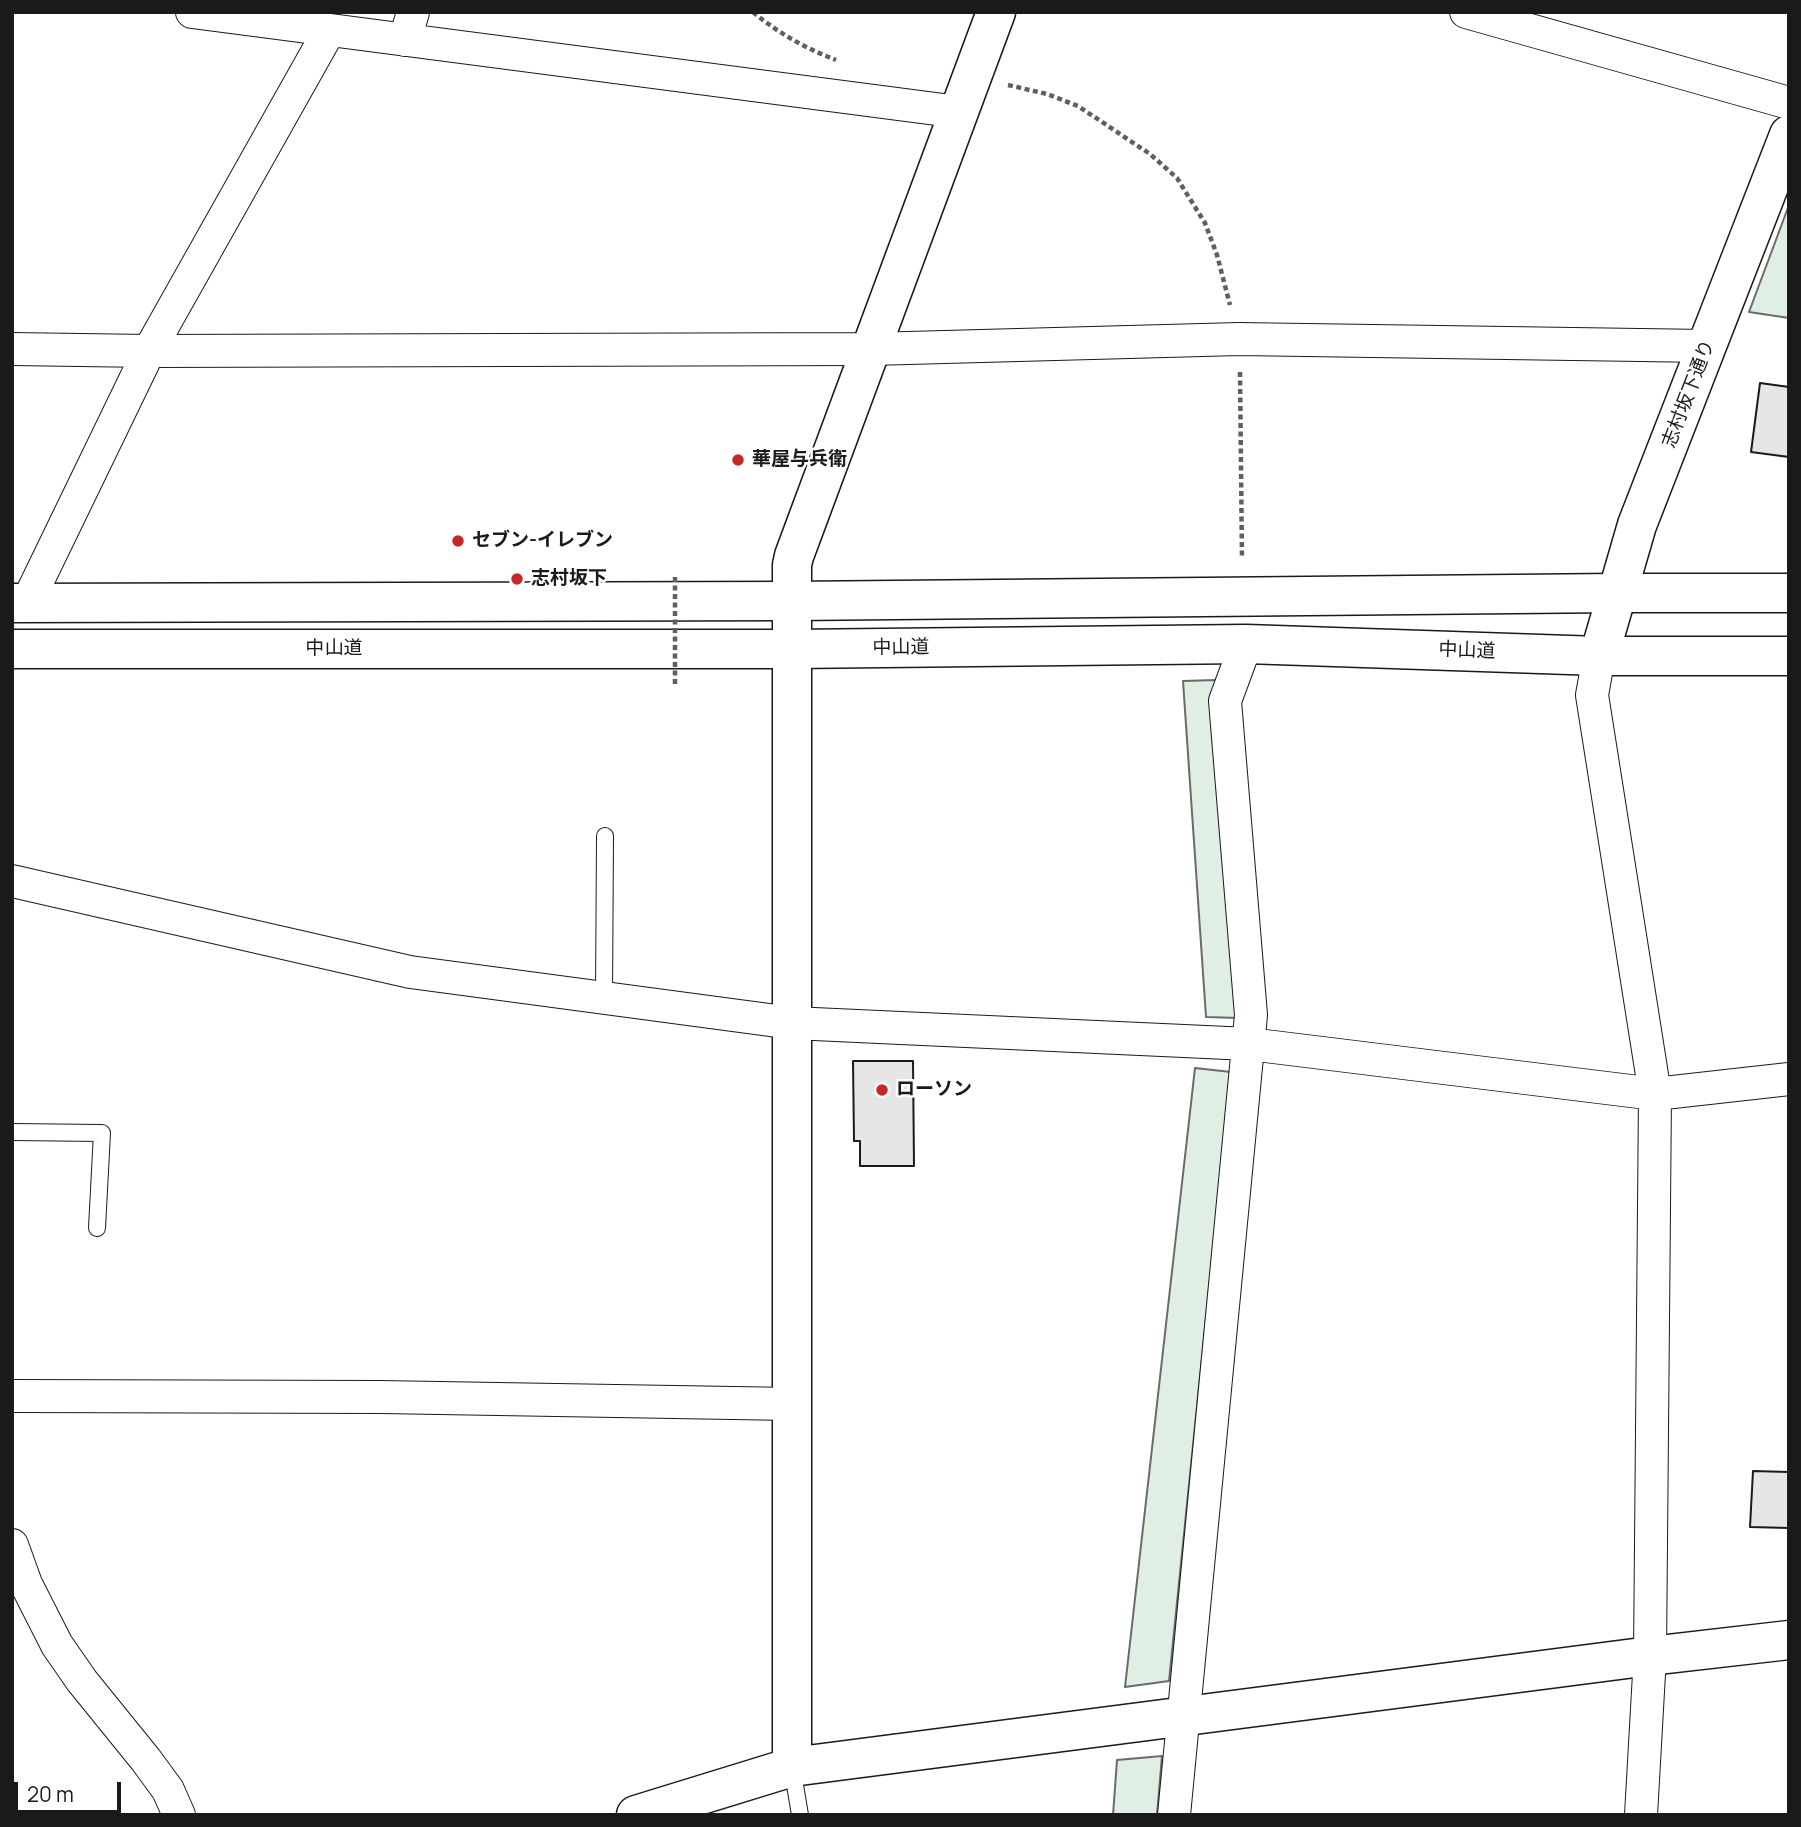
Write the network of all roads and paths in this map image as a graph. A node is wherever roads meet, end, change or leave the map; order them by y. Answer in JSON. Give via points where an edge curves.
{"nodes":[{"id":1,"x":192,"y":12,"type":"edge"},
{"id":2,"x":753,"y":12,"type":"edge"},
{"id":3,"x":996,"y":12,"type":"edge"},
{"id":4,"x":1466,"y":12,"type":"edge"},
{"id":5,"x":409,"y":26,"type":"edge"},
{"id":6,"x":329,"y":31,"type":"junction"},
{"id":7,"x":843,"y":63,"type":"dead end"},
{"id":8,"x":965,"y":96,"type":"junction"},
{"id":9,"x":1789,"y":103,"type":"edge"},
{"id":10,"x":1789,"y":135,"type":"edge"},
{"id":11,"x":1239,"y":339,"type":"junction"},
{"id":12,"x":1707,"y":346,"type":"junction"},
{"id":13,"x":12,"y":349,"type":"edge"},
{"id":14,"x":871,"y":349,"type":"junction"},
{"id":15,"x":149,"y":351,"type":"junction"},
{"id":16,"x":1242,"y":570,"type":"dead end"},
{"id":17,"x":675,"y":574,"type":"dead end"},
{"id":18,"x":1617,"y":593,"type":"junction"},
{"id":19,"x":1789,"y":593,"type":"edge"},
{"id":20,"x":792,"y":601,"type":"junction"},
{"id":21,"x":19,"y":603,"type":"edge"},
{"id":22,"x":1246,"y":644,"type":"junction"},
{"id":23,"x":12,"y":649,"type":"edge"},
{"id":24,"x":793,"y":649,"type":"junction"},
{"id":25,"x":1599,"y":656,"type":"junction"},
{"id":26,"x":1789,"y":656,"type":"edge"},
{"id":27,"x":675,"y":684,"type":"dead end"},
{"id":28,"x":605,"y":836,"type":"dead end"},
{"id":29,"x":12,"y":881,"type":"edge"},
{"id":30,"x":604,"y":998,"type":"junction"},
{"id":31,"x":792,"y":1023,"type":"junction"},
{"id":32,"x":1249,"y":1044,"type":"junction"},
{"id":33,"x":1789,"y":1079,"type":"edge"},
{"id":34,"x":1655,"y":1094,"type":"junction"},
{"id":35,"x":12,"y":1132,"type":"edge"},
{"id":36,"x":97,"y":1228,"type":"dead end"},
{"id":37,"x":12,"y":1396,"type":"edge"},
{"id":38,"x":792,"y":1404,"type":"junction"},
{"id":39,"x":15,"y":1563,"type":"edge"},
{"id":40,"x":1789,"y":1640,"type":"edge"},
{"id":41,"x":1650,"y":1656,"type":"junction"},
{"id":42,"x":1183,"y":1716,"type":"junction"},
{"id":43,"x":792,"y":1767,"type":"junction"},
{"id":44,"x":178,"y":1815,"type":"edge"},
{"id":45,"x":636,"y":1815,"type":"edge"},
{"id":46,"x":800,"y":1815,"type":"edge"},
{"id":47,"x":1174,"y":1815,"type":"edge"},
{"id":48,"x":1641,"y":1815,"type":"edge"}],
"edges":[{"from":1,"to":6,"type":"street"},
{"from":2,"to":7,"type":"path","via":[[811,50]]},
{"from":3,"to":8,"type":"main road"},
{"from":4,"to":9,"type":"street"},
{"from":5,"to":6,"type":"street"},
{"from":5,"to":8,"type":"street"},
{"from":6,"to":15,"type":"street"},
{"from":8,"to":11,"type":"path","via":[[1019,87],[1047,94],[1078,106],[1150,154],[1177,178],[1209,234]]},
{"from":8,"to":14,"type":"main road"},
{"from":10,"to":12,"type":"main road","name":"志村坂下通り"},
{"from":11,"to":12,"type":"street"},
{"from":11,"to":14,"type":"street"},
{"from":11,"to":16,"type":"path"},
{"from":12,"to":18,"type":"main road","name":"志村坂下通り","via":[[1637,525]]},
{"from":13,"to":15,"type":"street"},
{"from":14,"to":15,"type":"street"},
{"from":14,"to":20,"type":"main road","via":[[794,556]]},
{"from":15,"to":21,"type":"street"},
{"from":17,"to":27,"type":"path","bridge":true},
{"from":18,"to":19,"type":"main road"},
{"from":18,"to":20,"type":"main road"},
{"from":18,"to":25,"type":"main road","name":"志村坂下通り"},
{"from":20,"to":21,"type":"main road"},
{"from":20,"to":24,"type":"main road"},
{"from":22,"to":24,"type":"main road","name":"中山道"},
{"from":22,"to":25,"type":"main road","name":"中山道"},
{"from":22,"to":32,"type":"street","via":[[1225,701],[1251,1015]]},
{"from":23,"to":24,"type":"main road","name":"中山道"},
{"from":24,"to":31,"type":"main road"},
{"from":25,"to":26,"type":"main road","name":"中山道"},
{"from":25,"to":34,"type":"street","via":[[1592,695]]},
{"from":28,"to":30,"type":"lane"},
{"from":29,"to":30,"type":"street","via":[[410,972]]},
{"from":30,"to":31,"type":"street"},
{"from":31,"to":32,"type":"street"},
{"from":31,"to":38,"type":"main road"},
{"from":32,"to":34,"type":"street"},
{"from":32,"to":42,"type":"street"},
{"from":33,"to":34,"type":"street"},
{"from":34,"to":41,"type":"street"},
{"from":35,"to":36,"type":"lane","via":[[102,1133]]},
{"from":37,"to":38,"type":"street","via":[[380,1396]]},
{"from":38,"to":43,"type":"main road"},
{"from":39,"to":44,"type":"street","via":[[57,1645],[168,1790]]},
{"from":40,"to":41,"type":"main road"},
{"from":41,"to":42,"type":"main road"},
{"from":41,"to":48,"type":"street"},
{"from":42,"to":43,"type":"main road"},
{"from":42,"to":47,"type":"street"},
{"from":43,"to":45,"type":"main road"},
{"from":43,"to":46,"type":"lane"}]}
